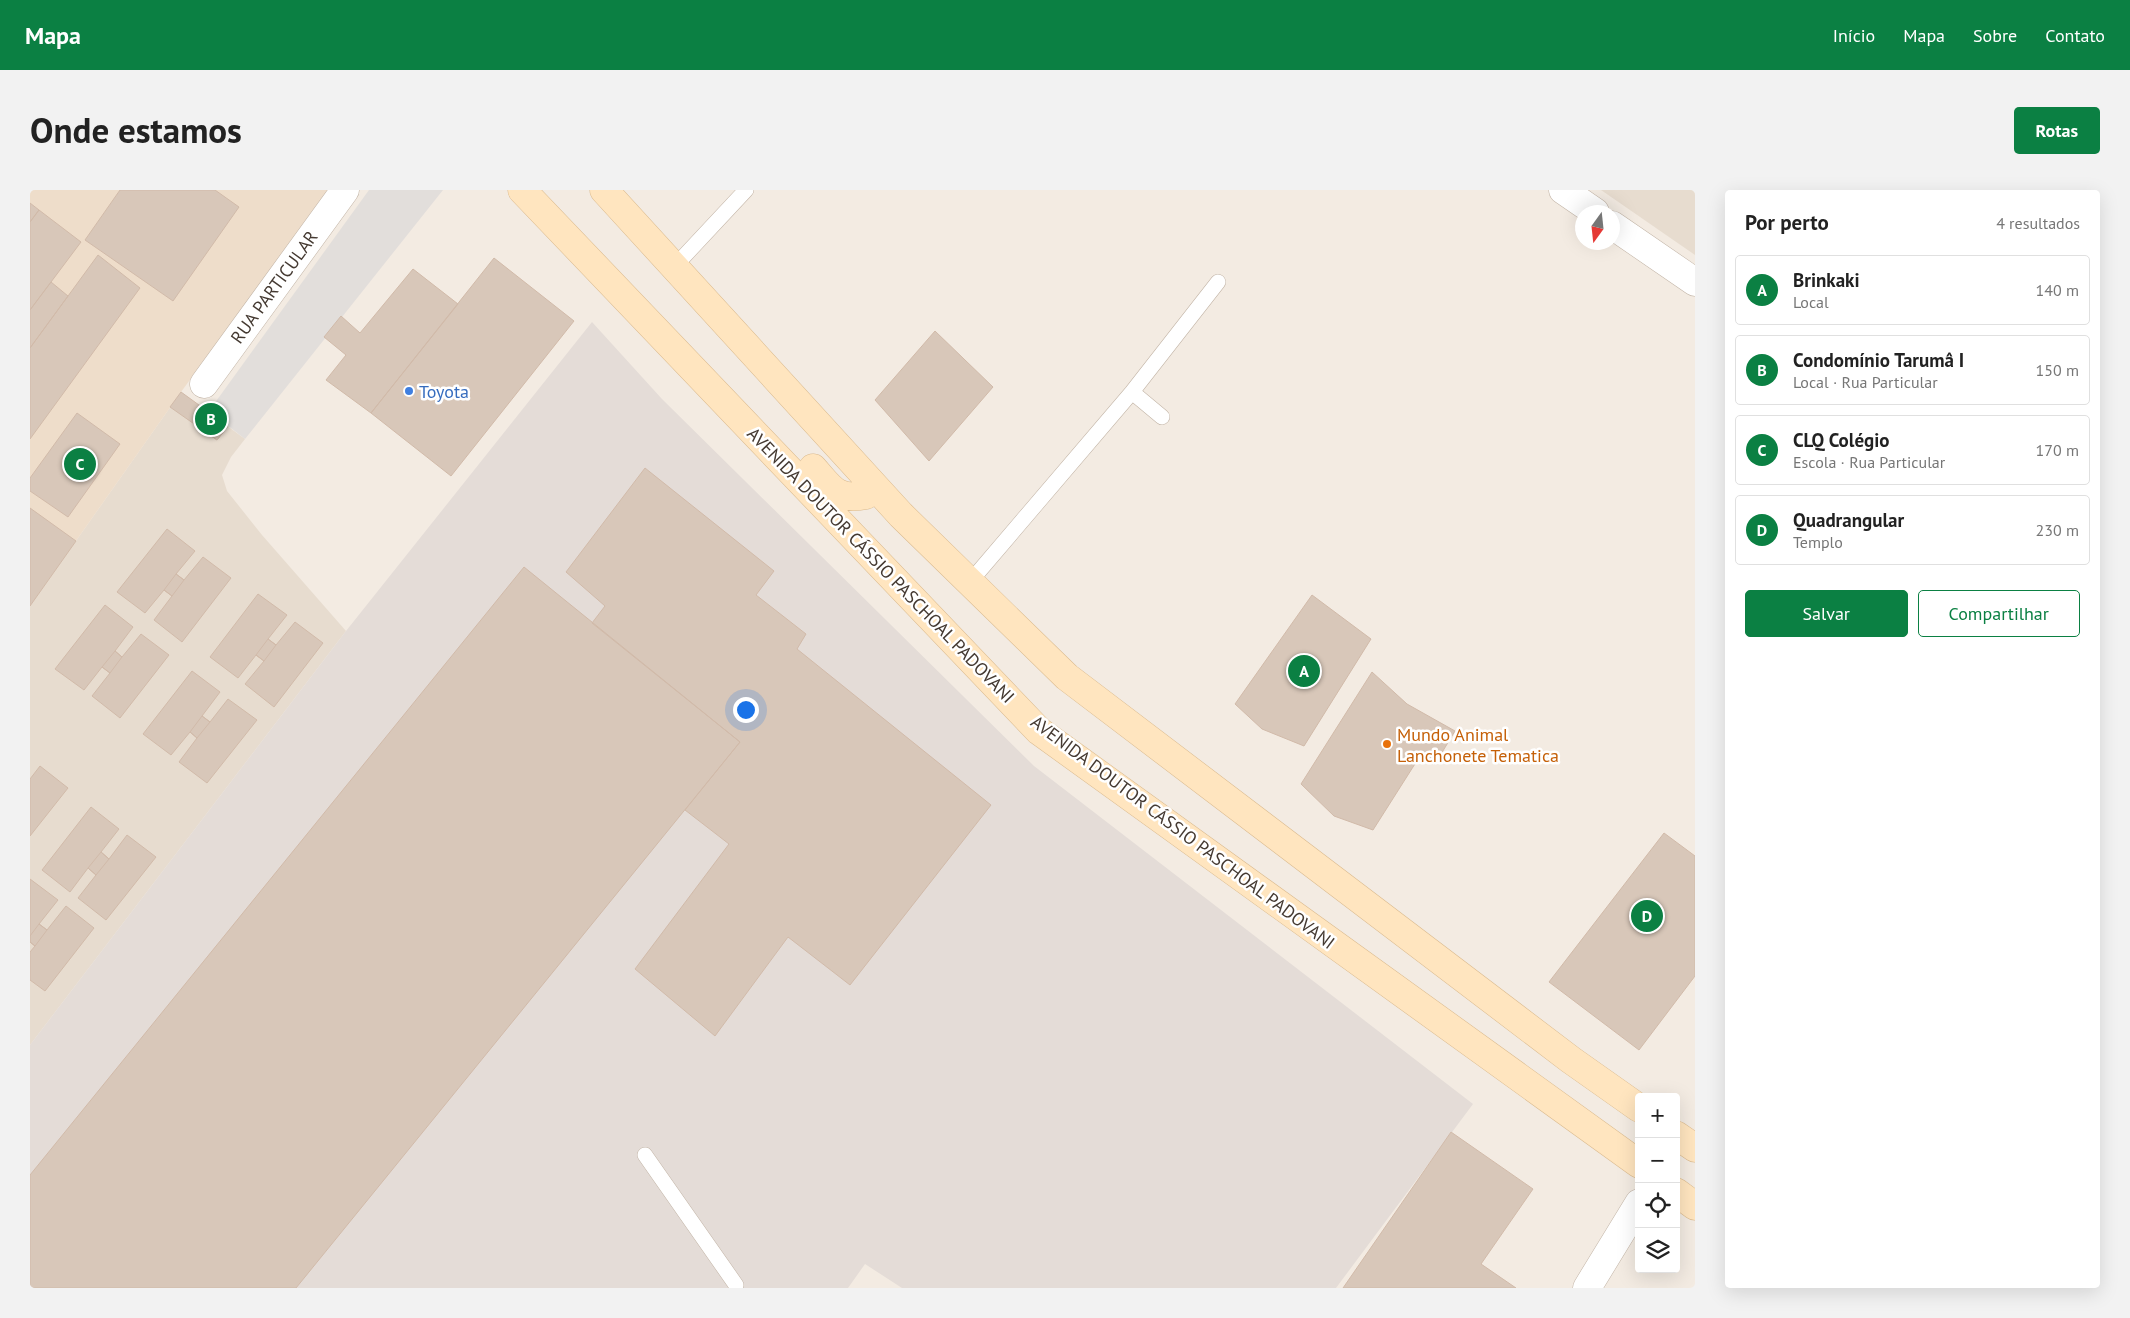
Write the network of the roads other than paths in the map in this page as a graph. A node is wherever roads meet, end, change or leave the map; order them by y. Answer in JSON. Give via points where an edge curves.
{"nodes":[{"id":1,"x":345,"y":190,"type":"edge"},
{"id":2,"x":522,"y":190,"type":"edge"},
{"id":3,"x":604,"y":190,"type":"edge"},
{"id":4,"x":746,"y":190,"type":"edge"},
{"id":5,"x":1563,"y":190,"type":"edge"},
{"id":6,"x":1585,"y":205,"type":"edge"},
{"id":7,"x":1620,"y":230,"type":"edge"},
{"id":8,"x":674,"y":267,"type":"junction"},
{"id":9,"x":1218,"y":282,"type":"dead end"},
{"id":10,"x":1695,"y":282,"type":"edge"},
{"id":11,"x":204,"y":384,"type":"dead end"},
{"id":12,"x":1132,"y":392,"type":"junction"},
{"id":13,"x":1162,"y":417,"type":"dead end"},
{"id":14,"x":751,"y":429,"type":"junction"},
{"id":15,"x":873,"y":485,"type":"junction"},
{"id":16,"x":969,"y":584,"type":"junction"},
{"id":17,"x":1635,"y":1105,"type":"edge"},
{"id":18,"x":1680,"y":1138,"type":"edge"},
{"id":19,"x":1695,"y":1148,"type":"edge"},
{"id":20,"x":645,"y":1155,"type":"dead end"},
{"id":21,"x":1680,"y":1160,"type":"edge"},
{"id":22,"x":1635,"y":1161,"type":"edge"},
{"id":23,"x":1695,"y":1166,"type":"edge"},
{"id":24,"x":1680,"y":1195,"type":"edge"},
{"id":25,"x":1695,"y":1206,"type":"edge"},
{"id":26,"x":1635,"y":1210,"type":"edge"},
{"id":27,"x":736,"y":1285,"type":"dead end"},
{"id":28,"x":1587,"y":1288,"type":"edge"}],
"edges":[{"from":1,"to":11,"type":"street","name":"RUA PARTICULAR"},
{"from":2,"to":14,"type":"main road","name":"AVENIDA DOUTOR CÁSSIO PASCHOAL PADOVANI"},
{"from":3,"to":8,"type":"main road"},
{"from":4,"to":8,"type":"lane"},
{"from":5,"to":6,"type":"street"},
{"from":7,"to":10,"type":"street"},
{"from":8,"to":15,"type":"main road"},
{"from":9,"to":12,"type":"lane"},
{"from":12,"to":13,"type":"lane"},
{"from":12,"to":16,"type":"lane"},
{"from":14,"to":15,"type":"main road","via":[[785,438],[835,492],[850,498],[866,495]]},
{"from":14,"to":22,"type":"main road","name":"AVENIDA DOUTOR CÁSSIO PASCHOAL PADOVANI","via":[[1039,731]]},
{"from":15,"to":16,"type":"main road"},
{"from":16,"to":17,"type":"main road","via":[[1067,677]]},
{"from":18,"to":19,"type":"main road"},
{"from":20,"to":27,"type":"lane"},
{"from":21,"to":23,"type":"main road"},
{"from":24,"to":25,"type":"main road"},
{"from":26,"to":28,"type":"street"}]}
